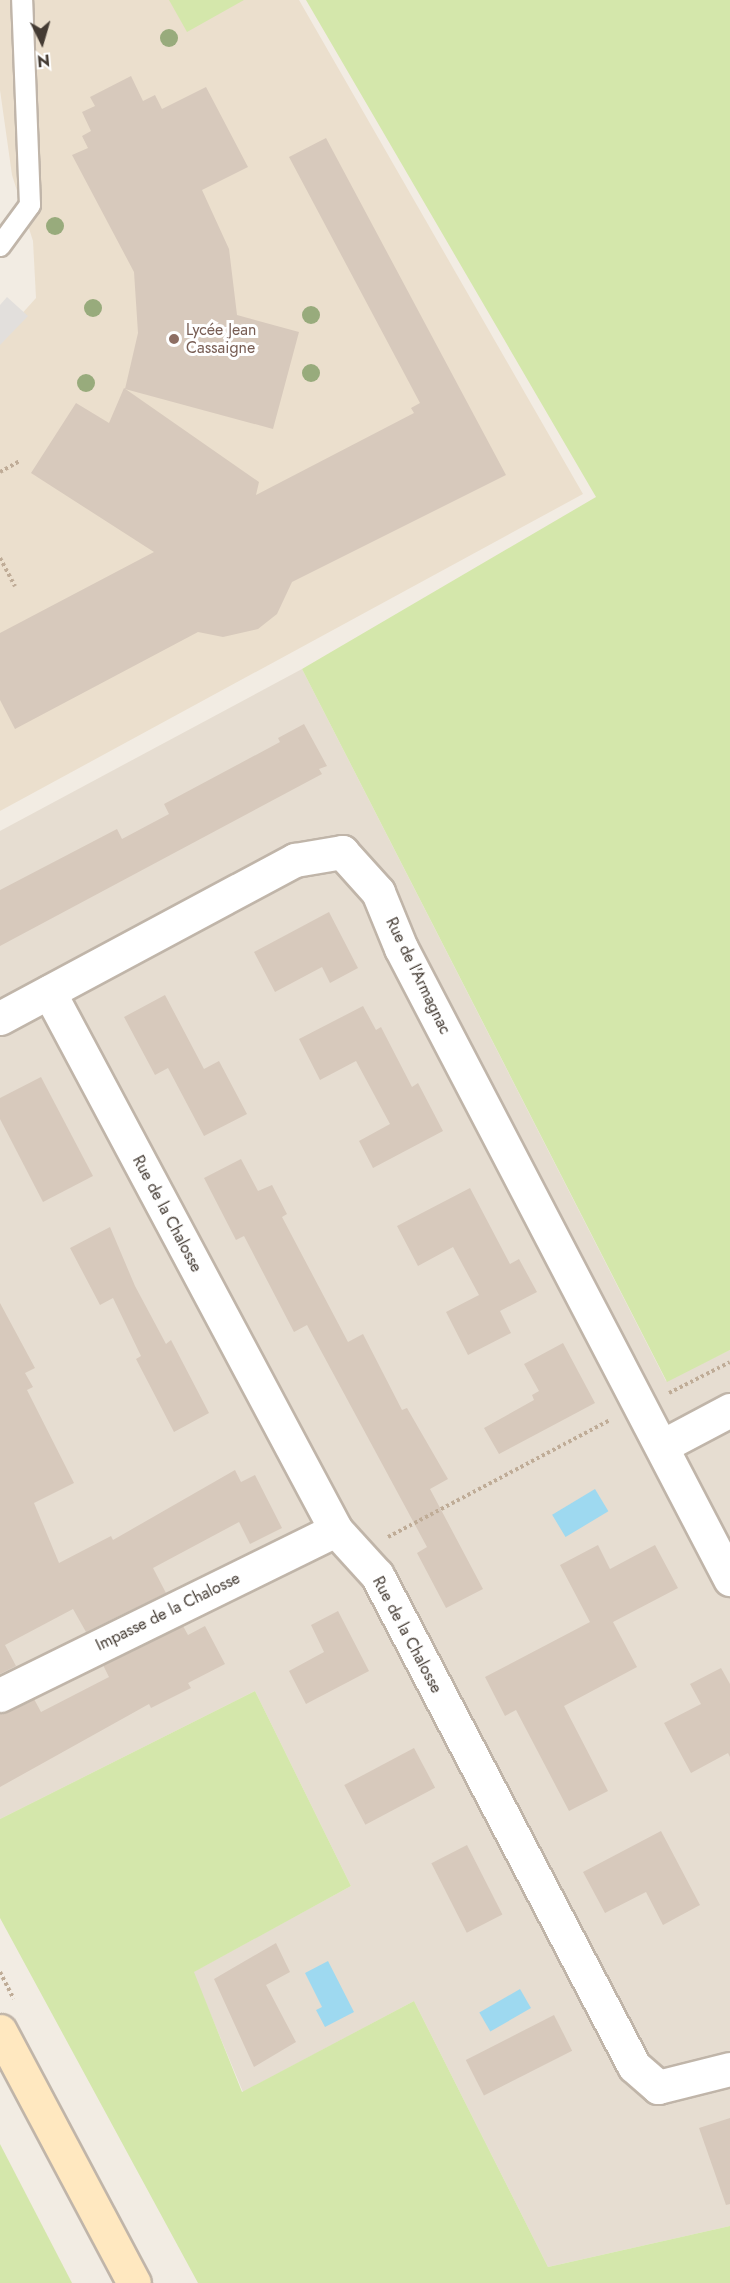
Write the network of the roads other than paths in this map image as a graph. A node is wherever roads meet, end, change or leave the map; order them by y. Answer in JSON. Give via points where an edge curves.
{"nodes":[{"id":1,"x":22,"y":0,"type":"edge"},
{"id":2,"x":0,"y":246,"type":"edge"},
{"id":3,"x":49,"y":992,"type":"junction"},
{"id":4,"x":0,"y":1018,"type":"edge"},
{"id":5,"x":730,"y":1410,"type":"edge"},
{"id":6,"x":676,"y":1439,"type":"junction"},
{"id":7,"x":336,"y":1530,"type":"junction"},
{"id":8,"x":730,"y":1579,"type":"edge"},
{"id":9,"x":0,"y":1695,"type":"edge"},
{"id":10,"x":0,"y":2031,"type":"edge"},
{"id":11,"x":730,"y":2069,"type":"edge"},
{"id":12,"x":134,"y":2283,"type":"edge"}],
"edges":[{"from":1,"to":2,"type":"lane","via":[[30,205]]},
{"from":3,"to":4,"type":"street","name":"Rue de l'Armagnac"},
{"from":3,"to":6,"type":"street","name":"Rue de l'Armagnac","via":[[295,860],[342,852],[378,892],[401,948],[657,1393]]},
{"from":3,"to":7,"type":"street","name":"Rue de la Chalosse"},
{"from":5,"to":6,"type":"street"},
{"from":6,"to":8,"type":"street","name":"Rue de l'Armagnac"},
{"from":7,"to":9,"type":"street","name":"Impasse de la Chalosse"},
{"from":7,"to":11,"type":"street","name":"Rue de la Chalosse","via":[[377,1575],[634,2066],[658,2087]]},
{"from":10,"to":12,"type":"main road"}]}
